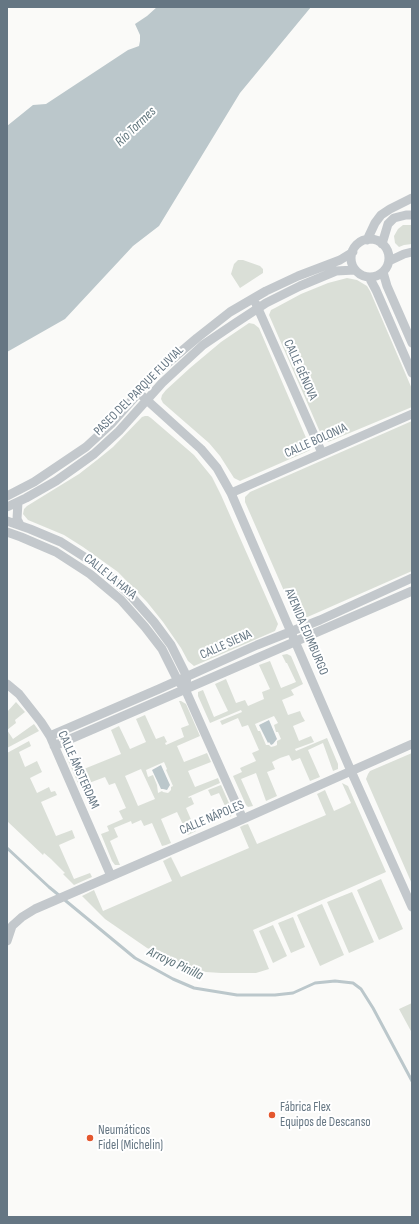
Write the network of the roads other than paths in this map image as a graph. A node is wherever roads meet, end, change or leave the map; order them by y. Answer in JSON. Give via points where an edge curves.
{"nodes":[{"id":1,"x":412,"y":198,"type":"edge"},
{"id":2,"x":412,"y":215,"type":"edge"},
{"id":3,"x":367,"y":240,"type":"junction"},
{"id":4,"x":382,"y":244,"type":"junction"},
{"id":5,"x":353,"y":252,"type":"junction"},
{"id":6,"x":412,"y":252,"type":"edge"},
{"id":7,"x":389,"y":261,"type":"junction"},
{"id":8,"x":356,"y":270,"type":"junction"},
{"id":9,"x":383,"y":272,"type":"junction"},
{"id":10,"x":369,"y":277,"type":"junction"},
{"id":11,"x":253,"y":299,"type":"junction"},
{"id":12,"x":258,"y":308,"type":"junction"},
{"id":13,"x":412,"y":343,"type":"edge"},
{"id":14,"x":412,"y":373,"type":"edge"},
{"id":15,"x":139,"y":393,"type":"junction"},
{"id":16,"x":146,"y":399,"type":"junction"},
{"id":17,"x":412,"y":414,"type":"edge"},
{"id":18,"x":322,"y":453,"type":"junction"},
{"id":19,"x":231,"y":493,"type":"junction"},
{"id":20,"x":7,"y":496,"type":"edge"},
{"id":21,"x":18,"y":502,"type":"junction"},
{"id":22,"x":7,"y":507,"type":"edge"},
{"id":23,"x":7,"y":521,"type":"edge"},
{"id":24,"x":20,"y":526,"type":"junction"},
{"id":25,"x":7,"y":532,"type":"edge"},
{"id":26,"x":412,"y":578,"type":"edge"},
{"id":27,"x":412,"y":591,"type":"edge"},
{"id":28,"x":291,"y":631,"type":"junction"},
{"id":29,"x":295,"y":641,"type":"junction"},
{"id":30,"x":187,"y":677,"type":"junction"},
{"id":31,"x":178,"y":681,"type":"junction"},
{"id":32,"x":7,"y":684,"type":"edge"},
{"id":33,"x":185,"y":689,"type":"junction"},
{"id":34,"x":50,"y":736,"type":"junction"},
{"id":35,"x":412,"y":744,"type":"edge"},
{"id":36,"x":54,"y":746,"type":"junction"},
{"id":37,"x":351,"y":771,"type":"junction"},
{"id":38,"x":243,"y":819,"type":"junction"},
{"id":39,"x":111,"y":876,"type":"junction"},
{"id":40,"x":412,"y":907,"type":"edge"},
{"id":41,"x":7,"y":941,"type":"edge"}],
"edges":[{"from":1,"to":3,"type":"street","via":[[381,215]]},
{"from":2,"to":4,"type":"street","via":[[394,218],[388,224]]},
{"from":3,"to":4,"type":"street"},
{"from":3,"to":5,"type":"street","via":[[356,246]]},
{"from":4,"to":7,"type":"street","via":[[389,255]]},
{"from":5,"to":8,"type":"street","via":[[351,258]]},
{"from":5,"to":11,"type":"street","name":"PASEO DEL PARQUE FLUVIAL"},
{"from":6,"to":7,"type":"street"},
{"from":7,"to":9,"type":"street"},
{"from":8,"to":10,"type":"street"},
{"from":8,"to":12,"type":"street","name":"PASEO DEL PARQUE FLUVIAL","via":[[336,271]]},
{"from":9,"to":10,"type":"street"},
{"from":9,"to":13,"type":"street"},
{"from":10,"to":14,"type":"street"},
{"from":11,"to":12,"type":"street","name":"CALLE GÉNOVA"},
{"from":11,"to":15,"type":"street","name":"PASEO DEL PARQUE FLUVIAL","via":[[230,312],[178,353]]},
{"from":12,"to":16,"type":"street","name":"PASEO DEL PARQUE FLUVIAL","via":[[204,345]]},
{"from":12,"to":18,"type":"street","name":"CALLE GÉNOVA"},
{"from":15,"to":16,"type":"street","name":"AVENIDA EDIMBURGO"},
{"from":15,"to":20,"type":"street","name":"PASEO DEL PARQUE FLUVIAL","via":[[86,447],[34,482]]},
{"from":16,"to":19,"type":"street","name":"AVENIDA EDIMBURGO","via":[[201,449],[218,468]]},
{"from":16,"to":21,"type":"street","name":"PASEO DEL PARQUE FLUVIAL","via":[[119,431],[94,454],[56,481]]},
{"from":17,"to":18,"type":"street","name":"CALLE BOLONIA"},
{"from":18,"to":19,"type":"street","name":"CALLE BOLONIA"},
{"from":19,"to":28,"type":"street","name":"AVENIDA EDIMBURGO"},
{"from":21,"to":22,"type":"street","name":"PASEO DEL PARQUE FLUVIAL"},
{"from":21,"to":24,"type":"street","via":[[17,519]]},
{"from":23,"to":24,"type":"street","name":"CALLE LA HAYA"},
{"from":24,"to":30,"type":"street","name":"CALLE LA HAYA","via":[[61,542],[97,565],[131,596],[154,622],[171,645]]},
{"from":25,"to":31,"type":"street","name":"CALLE LA HAYA","via":[[56,552],[90,574],[121,600],[162,649]]},
{"from":26,"to":28,"type":"street","name":"CALLE SIENA"},
{"from":27,"to":29,"type":"street","name":"CALLE SIENA"},
{"from":28,"to":29,"type":"street","name":"AVENIDA EDIMBURGO"},
{"from":28,"to":30,"type":"street","name":"CALLE SIENA"},
{"from":29,"to":33,"type":"street","name":"CALLE SIENA"},
{"from":29,"to":37,"type":"street","name":"AVENIDA EDIMBURGO"},
{"from":30,"to":31,"type":"street","name":"CALLE SIENA"},
{"from":30,"to":33,"type":"street"},
{"from":31,"to":33,"type":"street","name":"CALLE LA HAYA"},
{"from":31,"to":34,"type":"street","name":"CALLE SIENA"},
{"from":32,"to":34,"type":"street","name":"CALLE ÁMSTERDAM","via":[[19,694]]},
{"from":33,"to":36,"type":"street","name":"CALLE SIENA"},
{"from":33,"to":38,"type":"street","name":"CALLE LA HAYA"},
{"from":34,"to":36,"type":"street","name":"CALLE ÁMSTERDAM"},
{"from":35,"to":37,"type":"street","name":"CALLE NÁPOLES"},
{"from":36,"to":39,"type":"street","name":"CALLE ÁMSTERDAM"},
{"from":37,"to":38,"type":"street","name":"CALLE NÁPOLES"},
{"from":37,"to":40,"type":"street","name":"AVENIDA EDIMBURGO"},
{"from":38,"to":39,"type":"street","name":"CALLE NÁPOLES"},
{"from":39,"to":41,"type":"street","name":"CALLE NÁPOLES","via":[[22,917],[12,926]]}]}
